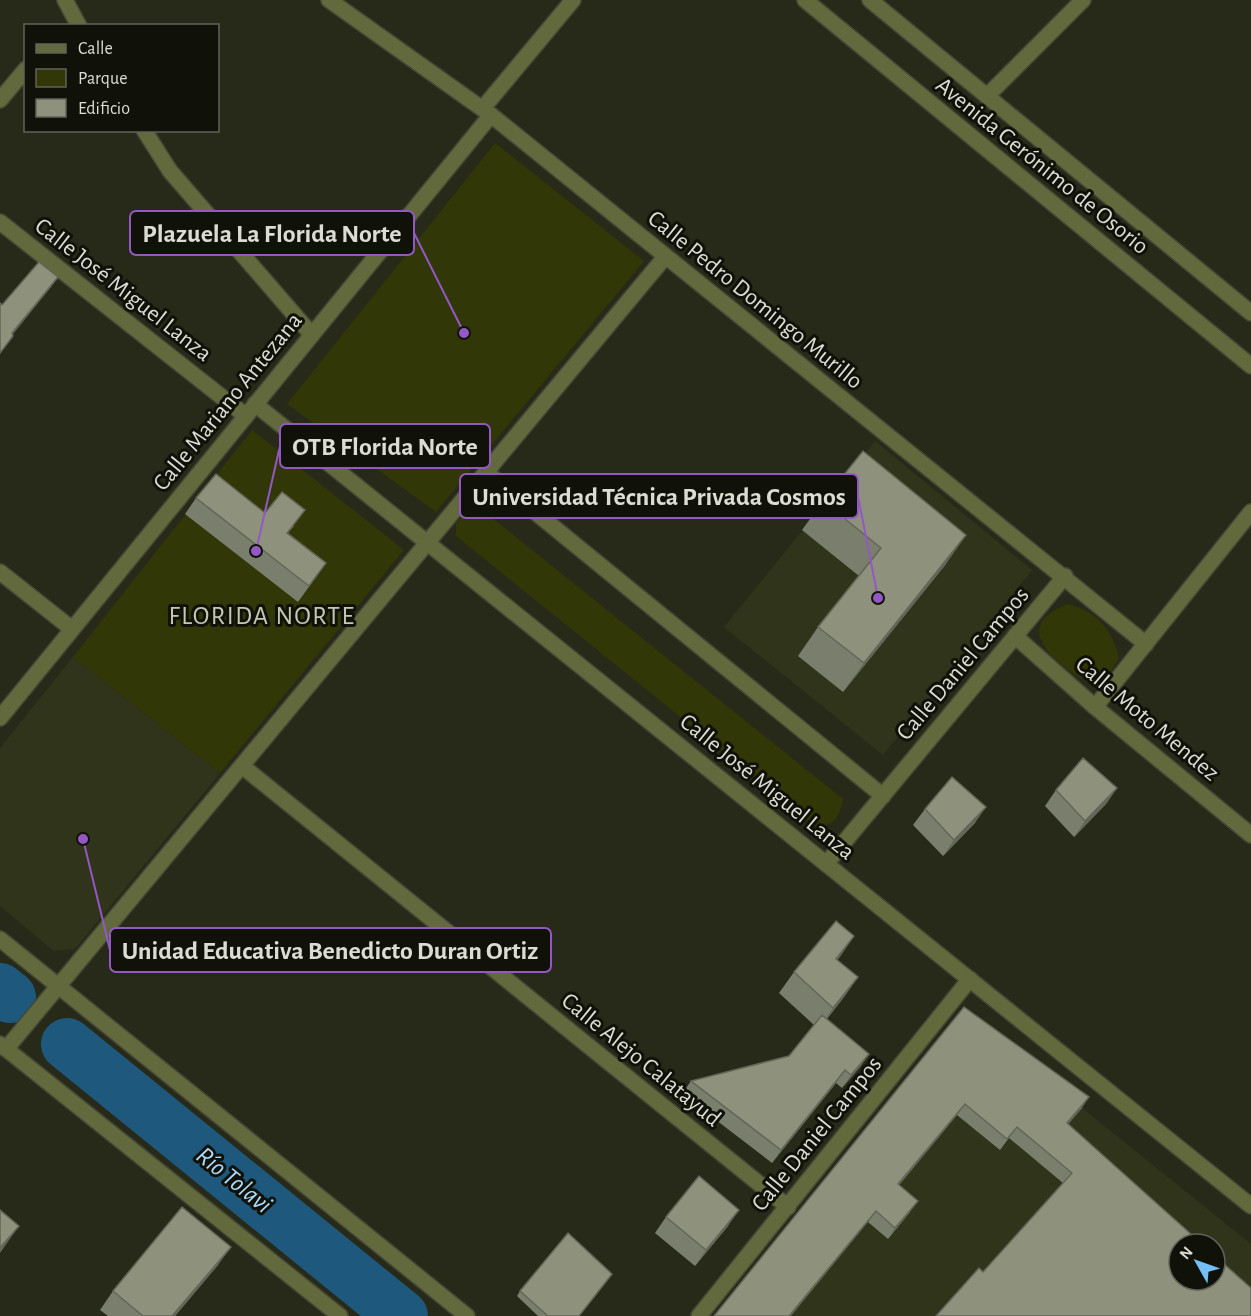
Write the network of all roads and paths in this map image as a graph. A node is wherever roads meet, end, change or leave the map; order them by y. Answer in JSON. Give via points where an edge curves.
{"nodes":[{"id":1,"x":65,"y":0,"type":"edge"},
{"id":2,"x":329,"y":0,"type":"edge"},
{"id":3,"x":573,"y":0,"type":"edge"},
{"id":4,"x":805,"y":0,"type":"edge"},
{"id":5,"x":870,"y":0,"type":"edge"},
{"id":6,"x":1083,"y":0,"type":"edge"},
{"id":7,"x":71,"y":22,"type":"edge"},
{"id":8,"x":24,"y":71,"type":"edge"},
{"id":9,"x":987,"y":96,"type":"junction"},
{"id":10,"x":0,"y":100,"type":"edge"},
{"id":11,"x":487,"y":112,"type":"junction"},
{"id":12,"x":145,"y":132,"type":"edge"},
{"id":13,"x":3,"y":229,"type":"edge"},
{"id":14,"x":665,"y":257,"type":"junction"},
{"id":15,"x":1251,"y":313,"type":"edge"},
{"id":16,"x":312,"y":335,"type":"junction"},
{"id":17,"x":1251,"y":366,"type":"edge"},
{"id":18,"x":251,"y":410,"type":"junction"},
{"id":19,"x":486,"y":472,"type":"junction"},
{"id":20,"x":1251,"y":512,"type":"edge"},
{"id":21,"x":428,"y":543,"type":"junction"},
{"id":22,"x":0,"y":572,"type":"edge"},
{"id":23,"x":1065,"y":576,"type":"junction"},
{"id":24,"x":72,"y":629,"type":"junction"},
{"id":25,"x":1016,"y":636,"type":"junction"},
{"id":26,"x":1146,"y":644,"type":"junction"},
{"id":27,"x":1095,"y":707,"type":"junction"},
{"id":28,"x":0,"y":718,"type":"edge"},
{"id":29,"x":242,"y":766,"type":"junction"},
{"id":30,"x":883,"y":796,"type":"junction"},
{"id":31,"x":1251,"y":835,"type":"edge"},
{"id":32,"x":826,"y":864,"type":"junction"},
{"id":33,"x":0,"y":939,"type":"edge"},
{"id":34,"x":969,"y":979,"type":"junction"},
{"id":35,"x":59,"y":985,"type":"junction"},
{"id":36,"x":3,"y":1046,"type":"edge"},
{"id":37,"x":1251,"y":1206,"type":"edge"},
{"id":38,"x":788,"y":1207,"type":"junction"},
{"id":39,"x":340,"y":1316,"type":"edge"},
{"id":40,"x":467,"y":1316,"type":"edge"},
{"id":41,"x":699,"y":1316,"type":"edge"}],
"edges":[{"from":1,"to":7,"type":"street"},
{"from":2,"to":11,"type":"street","name":"Calle Pedro Domingo Murillo"},
{"from":3,"to":11,"type":"street","name":"Calle Mariano Antezana"},
{"from":4,"to":17,"type":"street","name":"Avenida Gerónimo de Osorio"},
{"from":5,"to":9,"type":"street","name":"Avenida Gerónimo de Osorio"},
{"from":6,"to":9,"type":"street"},
{"from":8,"to":10,"type":"street"},
{"from":9,"to":15,"type":"street","name":"Avenida Gerónimo de Osorio"},
{"from":11,"to":14,"type":"street","name":"Calle Pedro Domingo Murillo"},
{"from":11,"to":16,"type":"street","name":"Calle Mariano Antezana"},
{"from":12,"to":16,"type":"street","via":[[170,171]]},
{"from":13,"to":18,"type":"street","name":"Calle José Miguel Lanza"},
{"from":14,"to":19,"type":"street"},
{"from":14,"to":23,"type":"street","name":"Calle Pedro Domingo Murillo"},
{"from":16,"to":18,"type":"street","name":"Calle Mariano Antezana"},
{"from":18,"to":21,"type":"street","name":"Calle José Miguel Lanza"},
{"from":18,"to":24,"type":"street","name":"Calle Mariano Antezana"},
{"from":19,"to":21,"type":"street"},
{"from":19,"to":30,"type":"street"},
{"from":20,"to":26,"type":"street"},
{"from":21,"to":29,"type":"street"},
{"from":21,"to":32,"type":"street","name":"Calle José Miguel Lanza"},
{"from":22,"to":24,"type":"street"},
{"from":23,"to":25,"type":"street","name":"Calle Daniel Campos"},
{"from":23,"to":26,"type":"street","name":"Calle Pedro Domingo Murillo"},
{"from":24,"to":28,"type":"street","name":"Calle Mariano Antezana"},
{"from":25,"to":27,"type":"street","name":"Calle Moto Mendez"},
{"from":25,"to":30,"type":"street","name":"Calle Daniel Campos"},
{"from":26,"to":27,"type":"street"},
{"from":27,"to":31,"type":"street","name":"Calle Moto Mendez"},
{"from":29,"to":35,"type":"street"},
{"from":29,"to":38,"type":"street","name":"Calle Alejo Calatayud"},
{"from":30,"to":32,"type":"street","name":"Calle Daniel Campos"},
{"from":32,"to":34,"type":"street","name":"Calle José Miguel Lanza"},
{"from":33,"to":35,"type":"street"},
{"from":34,"to":37,"type":"street","name":"Calle José Miguel Lanza"},
{"from":34,"to":38,"type":"street","name":"Calle Daniel Campos"},
{"from":35,"to":36,"type":"street"},
{"from":35,"to":40,"type":"street"},
{"from":36,"to":39,"type":"street"},
{"from":38,"to":41,"type":"street","name":"Calle Daniel Campos"}]}
